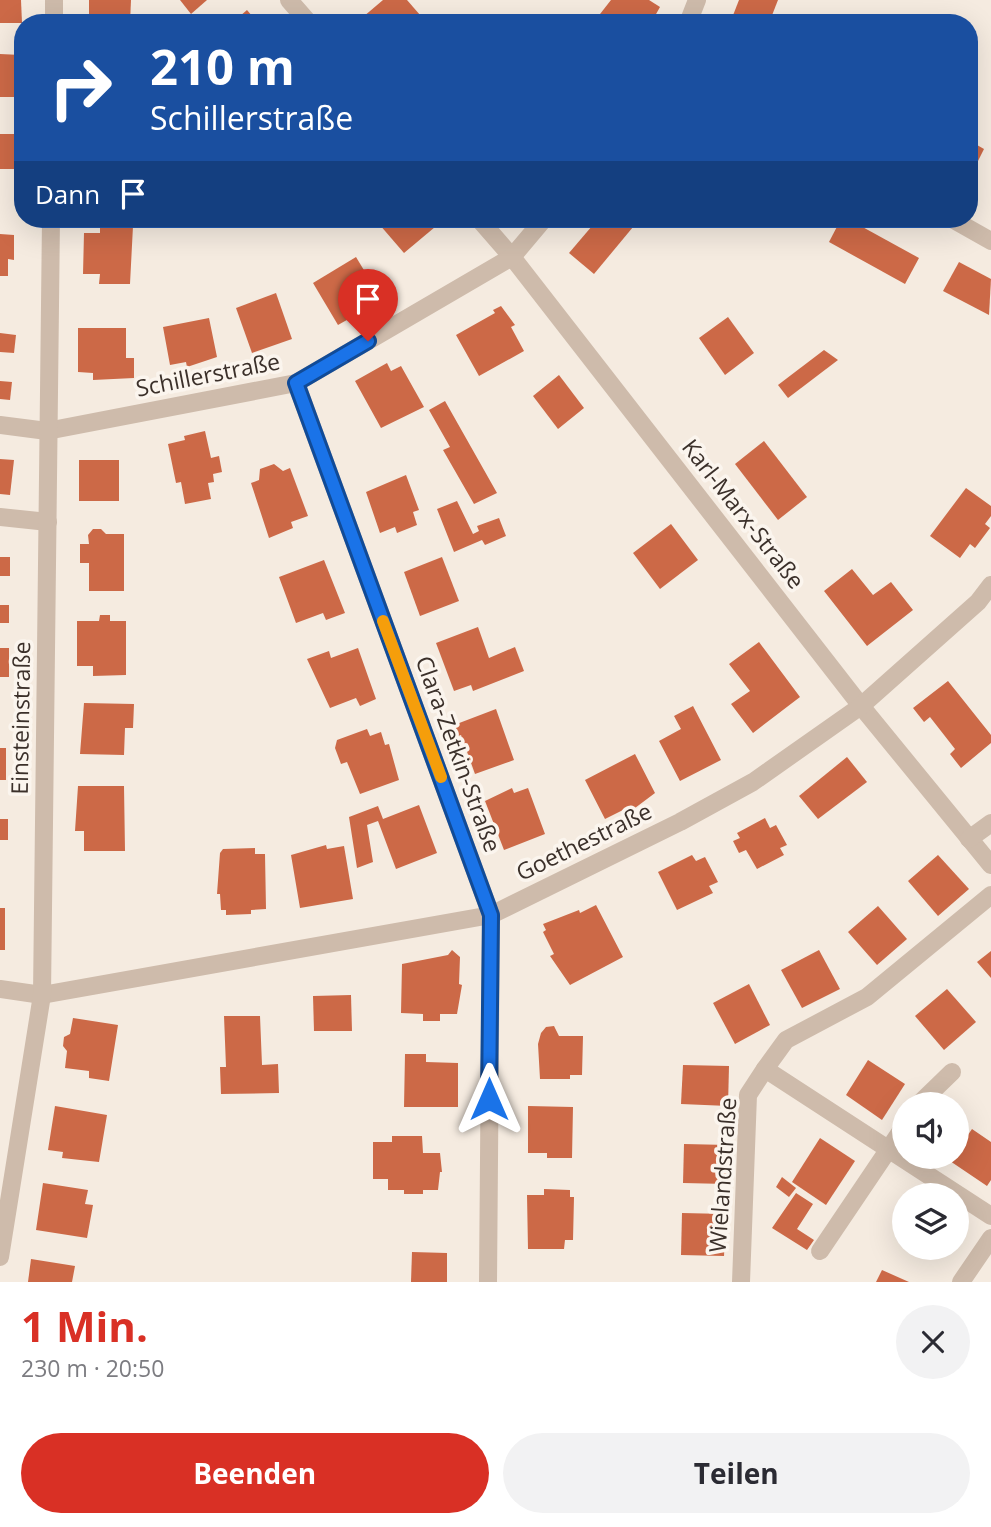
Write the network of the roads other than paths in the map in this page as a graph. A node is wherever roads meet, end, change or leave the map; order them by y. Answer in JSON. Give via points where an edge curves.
{"nodes":[{"id":1,"x":289,"y":0,"type":"edge"},
{"id":2,"x":301,"y":14,"type":"edge"},
{"id":3,"x":51,"y":228,"type":"edge"},
{"id":4,"x":487,"y":228,"type":"edge"},
{"id":5,"x":536,"y":228,"type":"edge"},
{"id":6,"x":968,"y":228,"type":"edge"},
{"id":7,"x":991,"y":241,"type":"edge"},
{"id":8,"x":512,"y":257,"type":"junction"},
{"id":9,"x":296,"y":383,"type":"junction"},
{"id":10,"x":0,"y":425,"type":"edge"},
{"id":11,"x":47,"y":431,"type":"junction"},
{"id":12,"x":0,"y":517,"type":"edge"},
{"id":13,"x":47,"y":522,"type":"junction"},
{"id":14,"x":991,"y":585,"type":"edge"},
{"id":15,"x":861,"y":706,"type":"junction"},
{"id":16,"x":991,"y":824,"type":"edge"},
{"id":17,"x":968,"y":839,"type":"junction"},
{"id":18,"x":991,"y":865,"type":"edge"},
{"id":19,"x":991,"y":895,"type":"edge"},
{"id":20,"x":491,"y":915,"type":"junction"},
{"id":21,"x":0,"y":989,"type":"edge"},
{"id":22,"x":42,"y":995,"type":"junction"},
{"id":23,"x":765,"y":1069,"type":"junction"},
{"id":24,"x":952,"y":1072,"type":"dead end"},
{"id":25,"x":931,"y":1092,"type":"edge"},
{"id":26,"x":892,"y":1143,"type":"edge"},
{"id":27,"x":887,"y":1150,"type":"junction"},
{"id":28,"x":991,"y":1216,"type":"edge"},
{"id":29,"x":991,"y":1238,"type":"edge"},
{"id":30,"x":820,"y":1251,"type":"dead end"},
{"id":31,"x":0,"y":1257,"type":"edge"},
{"id":32,"x":488,"y":1282,"type":"edge"},
{"id":33,"x":741,"y":1282,"type":"edge"},
{"id":34,"x":961,"y":1282,"type":"edge"}],
"edges":[{"from":1,"to":2,"type":"street"},
{"from":3,"to":11,"type":"street","name":"Einsteinstraße"},
{"from":4,"to":8,"type":"street","name":"Karl-Marx-Straße"},
{"from":5,"to":8,"type":"street","name":"Schillerstraße"},
{"from":6,"to":7,"type":"street"},
{"from":8,"to":9,"type":"street","name":"Schillerstraße"},
{"from":8,"to":15,"type":"street","name":"Karl-Marx-Straße"},
{"from":9,"to":11,"type":"street","name":"Schillerstraße"},
{"from":9,"to":20,"type":"street","name":"Clara-Zetkin-Straße"},
{"from":10,"to":11,"type":"street","name":"Schillerstraße"},
{"from":11,"to":13,"type":"street","name":"Einsteinstraße"},
{"from":12,"to":13,"type":"street"},
{"from":13,"to":22,"type":"street","name":"Einsteinstraße"},
{"from":14,"to":15,"type":"street","name":"Goethestraße"},
{"from":15,"to":17,"type":"street","name":"Karl-Marx-Straße"},
{"from":15,"to":20,"type":"street","name":"Goethestraße","via":[[753,782]]},
{"from":16,"to":17,"type":"street"},
{"from":17,"to":18,"type":"street","name":"Karl-Marx-Straße"},
{"from":19,"to":23,"type":"street","name":"Wielandstraße","via":[[867,997],[786,1040]]},
{"from":20,"to":22,"type":"street","name":"Goethestraße"},
{"from":20,"to":32,"type":"street","name":"Clara-Zetkin-Straße"},
{"from":21,"to":22,"type":"street","name":"Goethestraße"},
{"from":22,"to":31,"type":"street","name":"Einsteinstraße"},
{"from":23,"to":27,"type":"street"},
{"from":23,"to":33,"type":"street","name":"Wielandstraße","via":[[748,1095]]},
{"from":24,"to":25,"type":"street"},
{"from":26,"to":27,"type":"street"},
{"from":27,"to":28,"type":"street"},
{"from":27,"to":30,"type":"street"},
{"from":29,"to":34,"type":"street"}]}
